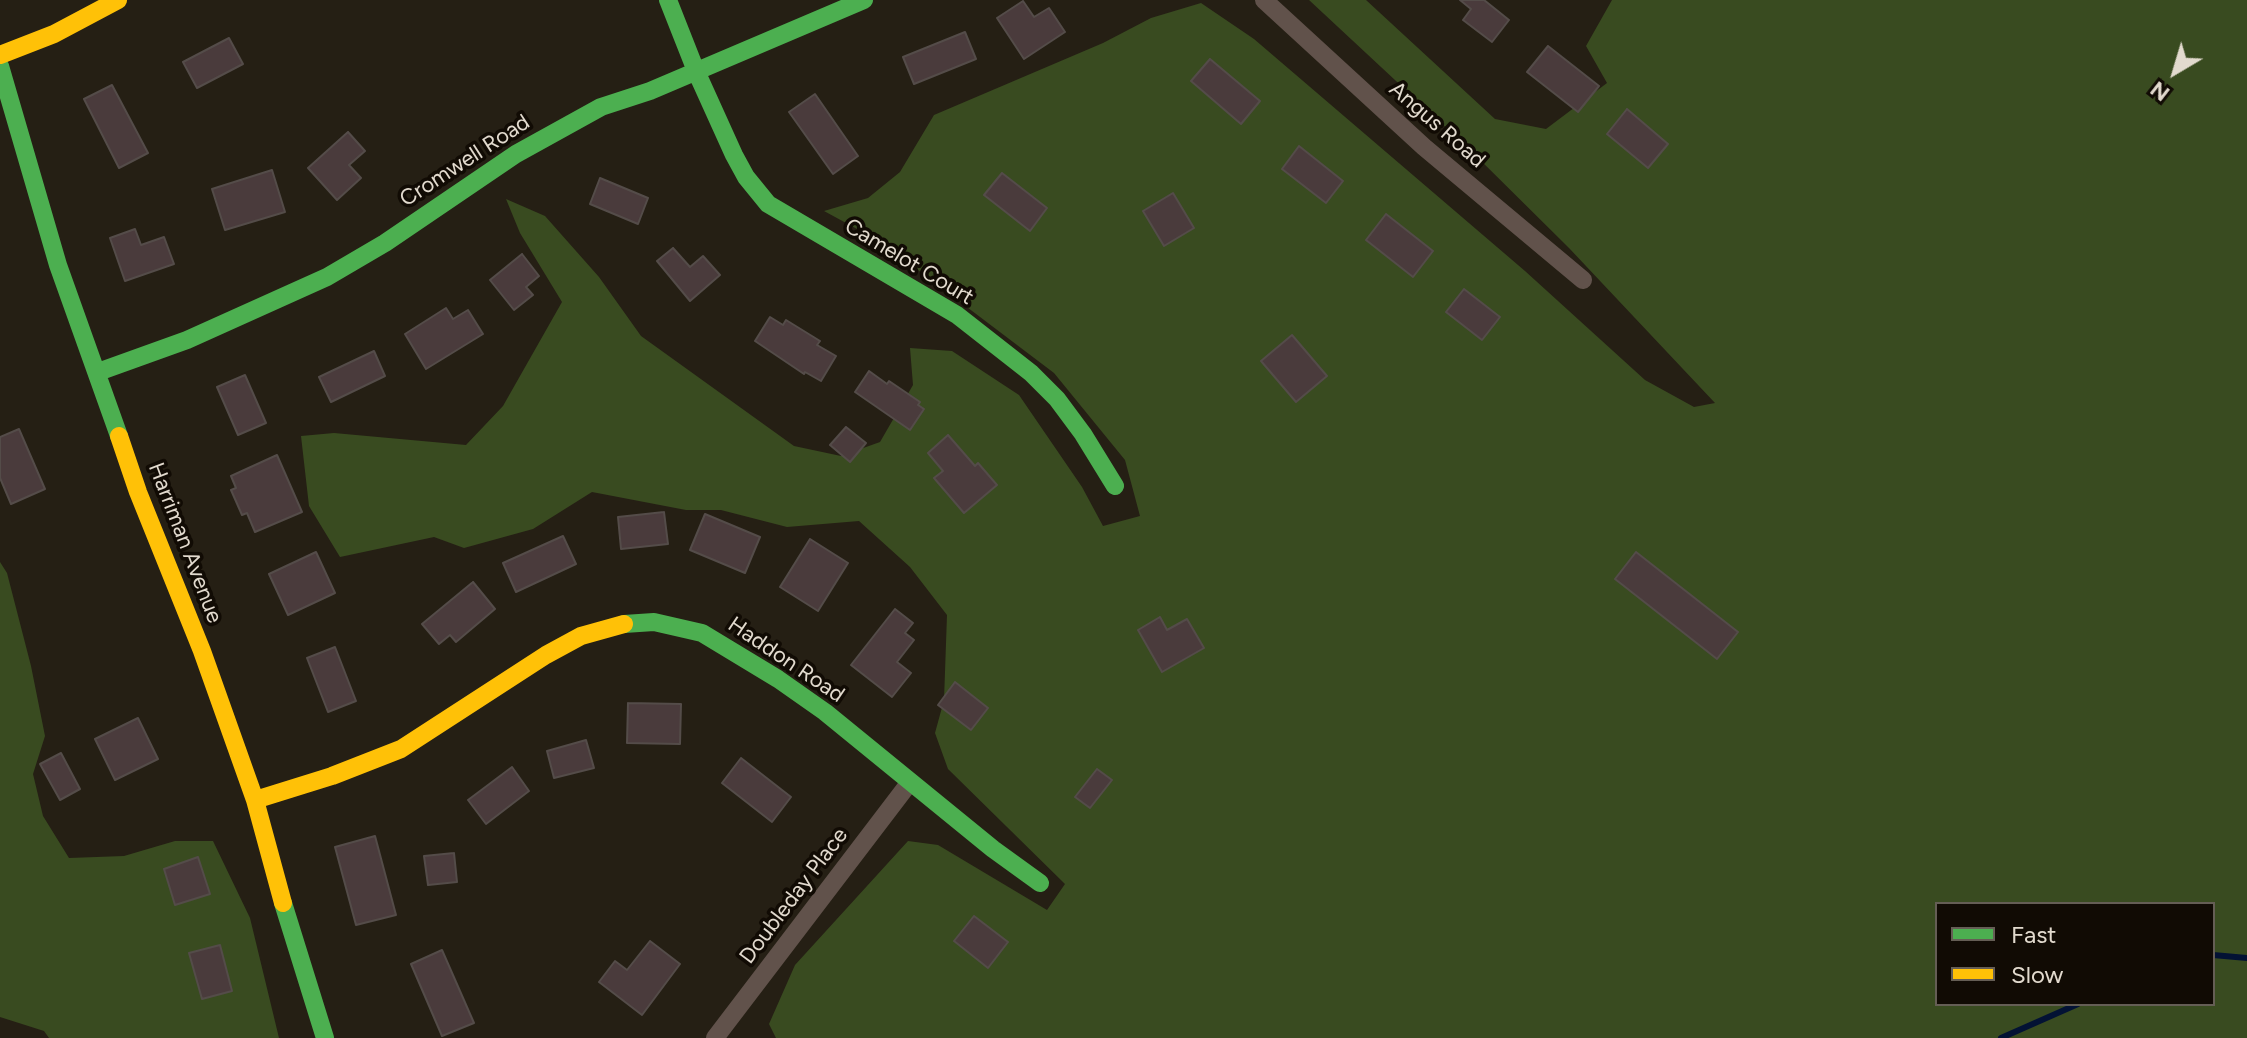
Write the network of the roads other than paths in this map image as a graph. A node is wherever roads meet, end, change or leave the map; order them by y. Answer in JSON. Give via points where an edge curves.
{"nodes":[{"id":1,"x":118,"y":0,"type":"edge"},
{"id":2,"x":668,"y":0,"type":"edge"},
{"id":3,"x":864,"y":0,"type":"edge"},
{"id":4,"x":1264,"y":0,"type":"edge"},
{"id":5,"x":0,"y":55,"type":"edge"},
{"id":6,"x":0,"y":66,"type":"edge"},
{"id":7,"x":696,"y":71,"type":"junction"},
{"id":8,"x":1583,"y":280,"type":"dead end"},
{"id":9,"x":98,"y":372,"type":"junction"},
{"id":10,"x":1115,"y":486,"type":"dead end"},
{"id":11,"x":910,"y":782,"type":"junction"},
{"id":12,"x":255,"y":800,"type":"junction"},
{"id":13,"x":1040,"y":883,"type":"dead end"},
{"id":14,"x":325,"y":1038,"type":"edge"},
{"id":15,"x":715,"y":1038,"type":"edge"}],
"edges":[{"from":1,"to":5,"type":"street"},
{"from":2,"to":7,"type":"street","name":"Camelot Court"},
{"from":3,"to":7,"type":"street","name":"Cromwell Road"},
{"from":4,"to":8,"type":"street","name":"Angus Road","via":[[1424,147]]},
{"from":6,"to":9,"type":"street","name":"Harriman Avenue","via":[[58,265]]},
{"from":7,"to":9,"type":"street","name":"Cromwell Road","via":[[561,128],[327,277],[187,340]]},
{"from":7,"to":10,"type":"street","name":"Camelot Court","via":[[746,177],[768,204],[957,315],[1031,373],[1077,425]]},
{"from":9,"to":12,"type":"street","name":"Harriman Avenue"},
{"from":11,"to":12,"type":"street","name":"Haddon Road","via":[[825,712],[742,655],[702,633],[633,622],[581,636],[434,730],[375,761]]},
{"from":11,"to":13,"type":"street","name":"Haddon Road"},
{"from":11,"to":15,"type":"street","name":"Doubleday Place"},
{"from":12,"to":14,"type":"street","name":"Harriman Avenue"}]}
